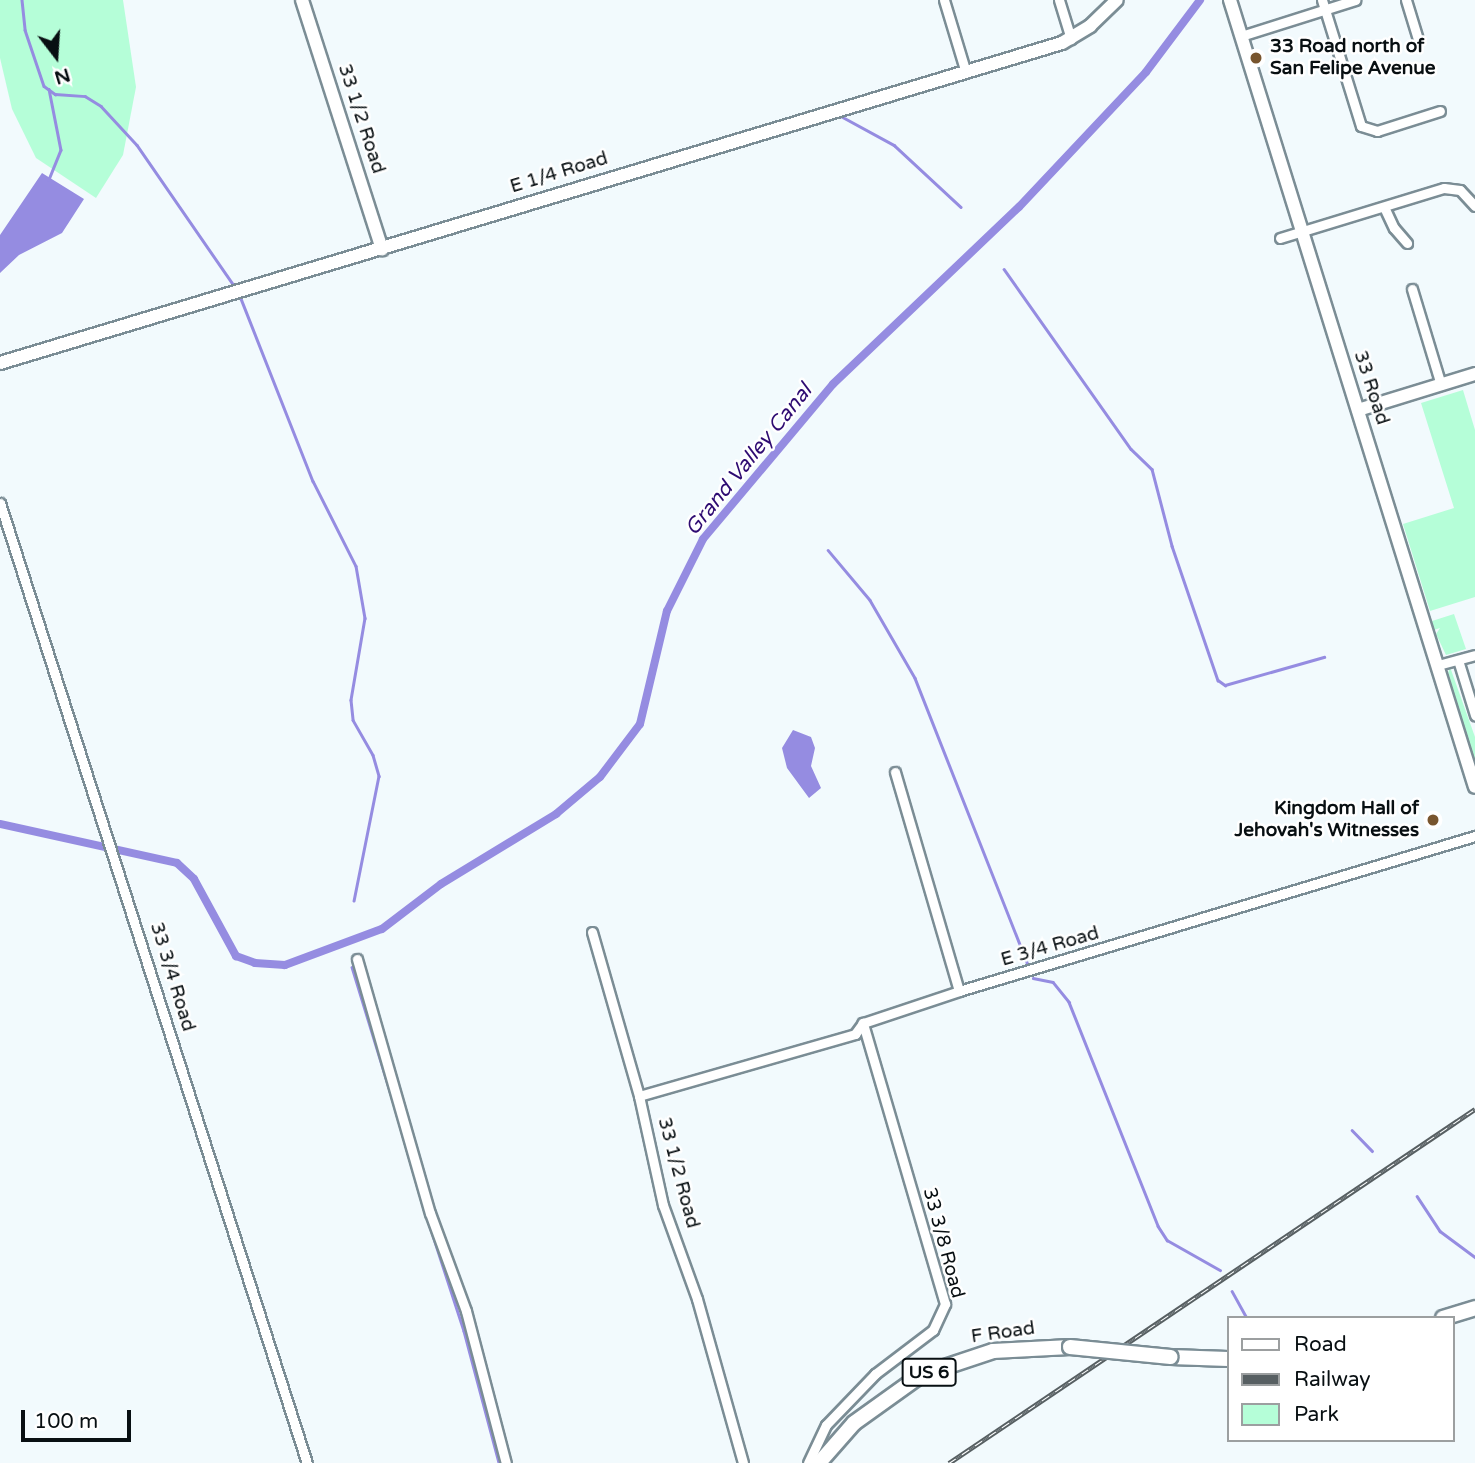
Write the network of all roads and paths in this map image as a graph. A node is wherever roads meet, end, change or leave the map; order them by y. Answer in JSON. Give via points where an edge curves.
{"nodes":[{"id":1,"x":302,"y":0,"type":"edge"},
{"id":2,"x":944,"y":0,"type":"edge"},
{"id":3,"x":1059,"y":0,"type":"edge"},
{"id":4,"x":1117,"y":0,"type":"edge"},
{"id":5,"x":1230,"y":0,"type":"edge"},
{"id":6,"x":1355,"y":0,"type":"edge"},
{"id":7,"x":1406,"y":0,"type":"edge"},
{"id":8,"x":1324,"y":5,"type":"edge"},
{"id":9,"x":1241,"y":36,"type":"junction"},
{"id":10,"x":1417,"y":37,"type":"dead end"},
{"id":11,"x":1071,"y":39,"type":"junction"},
{"id":12,"x":966,"y":73,"type":"junction"},
{"id":13,"x":1440,"y":111,"type":"dead end"},
{"id":14,"x":1384,"y":206,"type":"junction"},
{"id":15,"x":1475,"y":206,"type":"edge"},
{"id":16,"x":1301,"y":232,"type":"junction"},
{"id":17,"x":1280,"y":238,"type":"dead end"},
{"id":18,"x":1407,"y":243,"type":"dead end"},
{"id":19,"x":382,"y":249,"type":"junction"},
{"id":20,"x":1412,"y":289,"type":"dead end"},
{"id":21,"x":0,"y":363,"type":"edge"},
{"id":22,"x":1475,"y":374,"type":"edge"},
{"id":23,"x":1441,"y":385,"type":"junction"},
{"id":24,"x":1358,"y":410,"type":"junction"},
{"id":25,"x":0,"y":503,"type":"edge"},
{"id":26,"x":1475,"y":655,"type":"edge"},
{"id":27,"x":1458,"y":660,"type":"junction"},
{"id":28,"x":1438,"y":665,"type":"junction"},
{"id":29,"x":1475,"y":715,"type":"edge"},
{"id":30,"x":895,"y":772,"type":"dead end"},
{"id":31,"x":1474,"y":779,"type":"edge"},
{"id":32,"x":1475,"y":836,"type":"edge"},
{"id":33,"x":592,"y":932,"type":"dead end"},
{"id":34,"x":357,"y":959,"type":"dead end"},
{"id":35,"x":960,"y":991,"type":"junction"},
{"id":36,"x":863,"y":1023,"type":"junction"},
{"id":37,"x":639,"y":1096,"type":"junction"},
{"id":38,"x":1475,"y":1308,"type":"edge"},
{"id":39,"x":1449,"y":1316,"type":"edge"},
{"id":40,"x":1226,"y":1359,"type":"edge"},
{"id":41,"x":307,"y":1463,"type":"edge"},
{"id":42,"x":506,"y":1463,"type":"edge"},
{"id":43,"x":743,"y":1463,"type":"edge"},
{"id":44,"x":808,"y":1463,"type":"edge"},
{"id":45,"x":819,"y":1463,"type":"edge"}],
"edges":[{"from":1,"to":19,"type":"street","name":"33 1/2 Road"},
{"from":2,"to":12,"type":"street"},
{"from":3,"to":11,"type":"street"},
{"from":4,"to":11,"type":"street","name":"E 1/4 Road"},
{"from":5,"to":9,"type":"street","name":"33 Road"},
{"from":6,"to":8,"type":"street"},
{"from":7,"to":10,"type":"street"},
{"from":8,"to":9,"type":"street"},
{"from":8,"to":13,"type":"street","via":[[1361,126],[1377,131]]},
{"from":9,"to":16,"type":"street","name":"33 Road"},
{"from":11,"to":12,"type":"street","name":"E 1/4 Road"},
{"from":12,"to":19,"type":"street","name":"E 1/4 Road","via":[[558,192]]},
{"from":14,"to":15,"type":"street","via":[[1444,188],[1460,190]]},
{"from":14,"to":16,"type":"street"},
{"from":14,"to":18,"type":"street"},
{"from":16,"to":17,"type":"street"},
{"from":16,"to":24,"type":"street","name":"33 Road"},
{"from":19,"to":21,"type":"street","name":"E 1/4 Road"},
{"from":20,"to":23,"type":"street"},
{"from":22,"to":23,"type":"street"},
{"from":23,"to":24,"type":"street"},
{"from":24,"to":28,"type":"street","name":"33 Road"},
{"from":25,"to":41,"type":"street","name":"33 3/4 Road","via":[[111,838]]},
{"from":26,"to":27,"type":"street"},
{"from":27,"to":28,"type":"street"},
{"from":27,"to":29,"type":"street"},
{"from":28,"to":31,"type":"street","name":"33 Road"},
{"from":30,"to":35,"type":"street"},
{"from":32,"to":35,"type":"street","name":"E 3/4 Road"},
{"from":33,"to":37,"type":"street","name":"33 1/2 Road"},
{"from":34,"to":42,"type":"street","via":[[430,1213],[466,1311]]},
{"from":35,"to":36,"type":"street","name":"E 3/4 Road"},
{"from":36,"to":37,"type":"street","name":"E 3/4 Road","via":[[855,1034]]},
{"from":36,"to":44,"type":"street","name":"33 3/8 Road","via":[[945,1304],[933,1330],[875,1374],[826,1425]]},
{"from":37,"to":43,"type":"street","name":"33 1/2 Road","via":[[663,1205],[697,1299]]},
{"from":38,"to":39,"type":"main road"},
{"from":40,"to":45,"type":"main road","name":"F Road","number":"US 6","bridge":true,"via":[[1070,1347],[993,1351],[921,1375],[854,1423]]}]}
